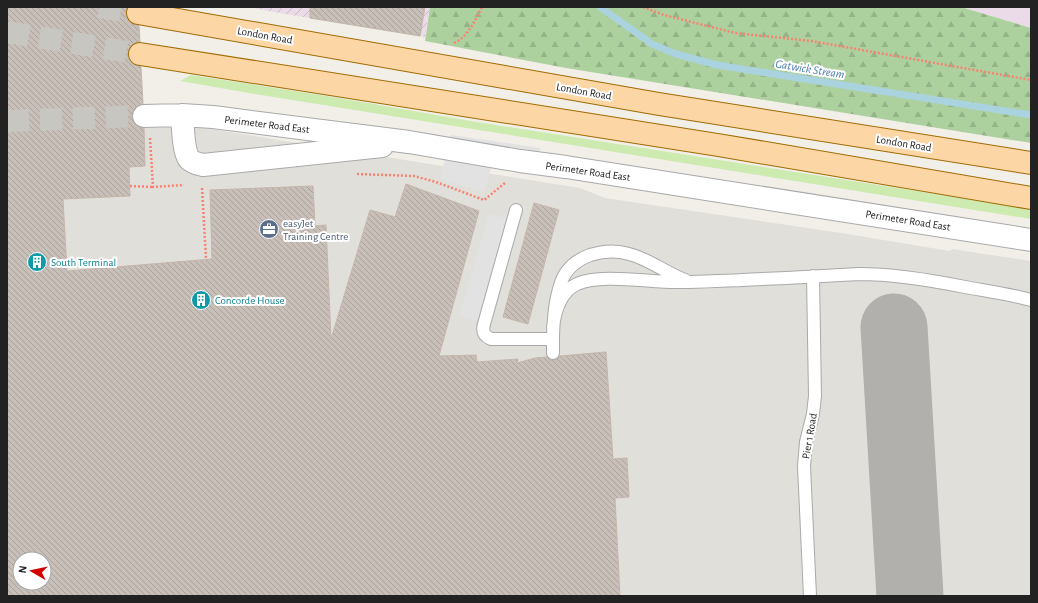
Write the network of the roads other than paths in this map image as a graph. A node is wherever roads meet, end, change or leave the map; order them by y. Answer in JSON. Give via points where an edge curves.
{"nodes":[{"id":1,"x":138,"y":13,"type":"tunnel mouth"},
{"id":2,"x":140,"y":54,"type":"tunnel mouth"},
{"id":3,"x":182,"y":115,"type":"junction"},
{"id":4,"x":147,"y":124,"type":"tunnel mouth"},
{"id":5,"x":409,"y":142,"type":"junction"},
{"id":6,"x":1031,"y":163,"type":"edge"},
{"id":7,"x":1031,"y":198,"type":"edge"},
{"id":8,"x":516,"y":210,"type":"dead end"},
{"id":9,"x":1031,"y":240,"type":"edge"},
{"id":10,"x":813,"y":276,"type":"junction"},
{"id":11,"x":692,"y":282,"type":"junction"},
{"id":12,"x":1031,"y":300,"type":"edge"},
{"id":13,"x":553,"y":333,"type":"junction"},
{"id":14,"x":553,"y":353,"type":"dead end"},
{"id":15,"x":810,"y":596,"type":"edge"}],
"edges":[{"from":1,"to":6,"type":"main road","name":"London Road","via":[[659,104]]},
{"from":2,"to":7,"type":"main road","via":[[718,145]]},
{"from":3,"to":4,"type":"street","name":"Perimeter Road East"},
{"from":3,"to":5,"type":"street","name":"Perimeter Road East"},
{"from":3,"to":5,"type":"street","via":[[187,154],[193,162],[204,165]]},
{"from":5,"to":9,"type":"street","name":"Perimeter Road East"},
{"from":8,"to":13,"type":"lane","via":[[483,329],[484,334],[487,338],[496,340]]},
{"from":10,"to":11,"type":"lane"},
{"from":10,"to":12,"type":"lane","via":[[868,274],[906,277]]},
{"from":10,"to":15,"type":"lane","name":"Pier 1 Road","via":[[815,396],[804,466]]},
{"from":11,"to":13,"type":"lane","via":[[601,280],[577,284],[562,298],[556,313]]},
{"from":11,"to":13,"type":"lane","via":[[628,254],[612,251],[595,254],[571,265],[563,276],[558,289]]},
{"from":13,"to":14,"type":"lane"}]}
